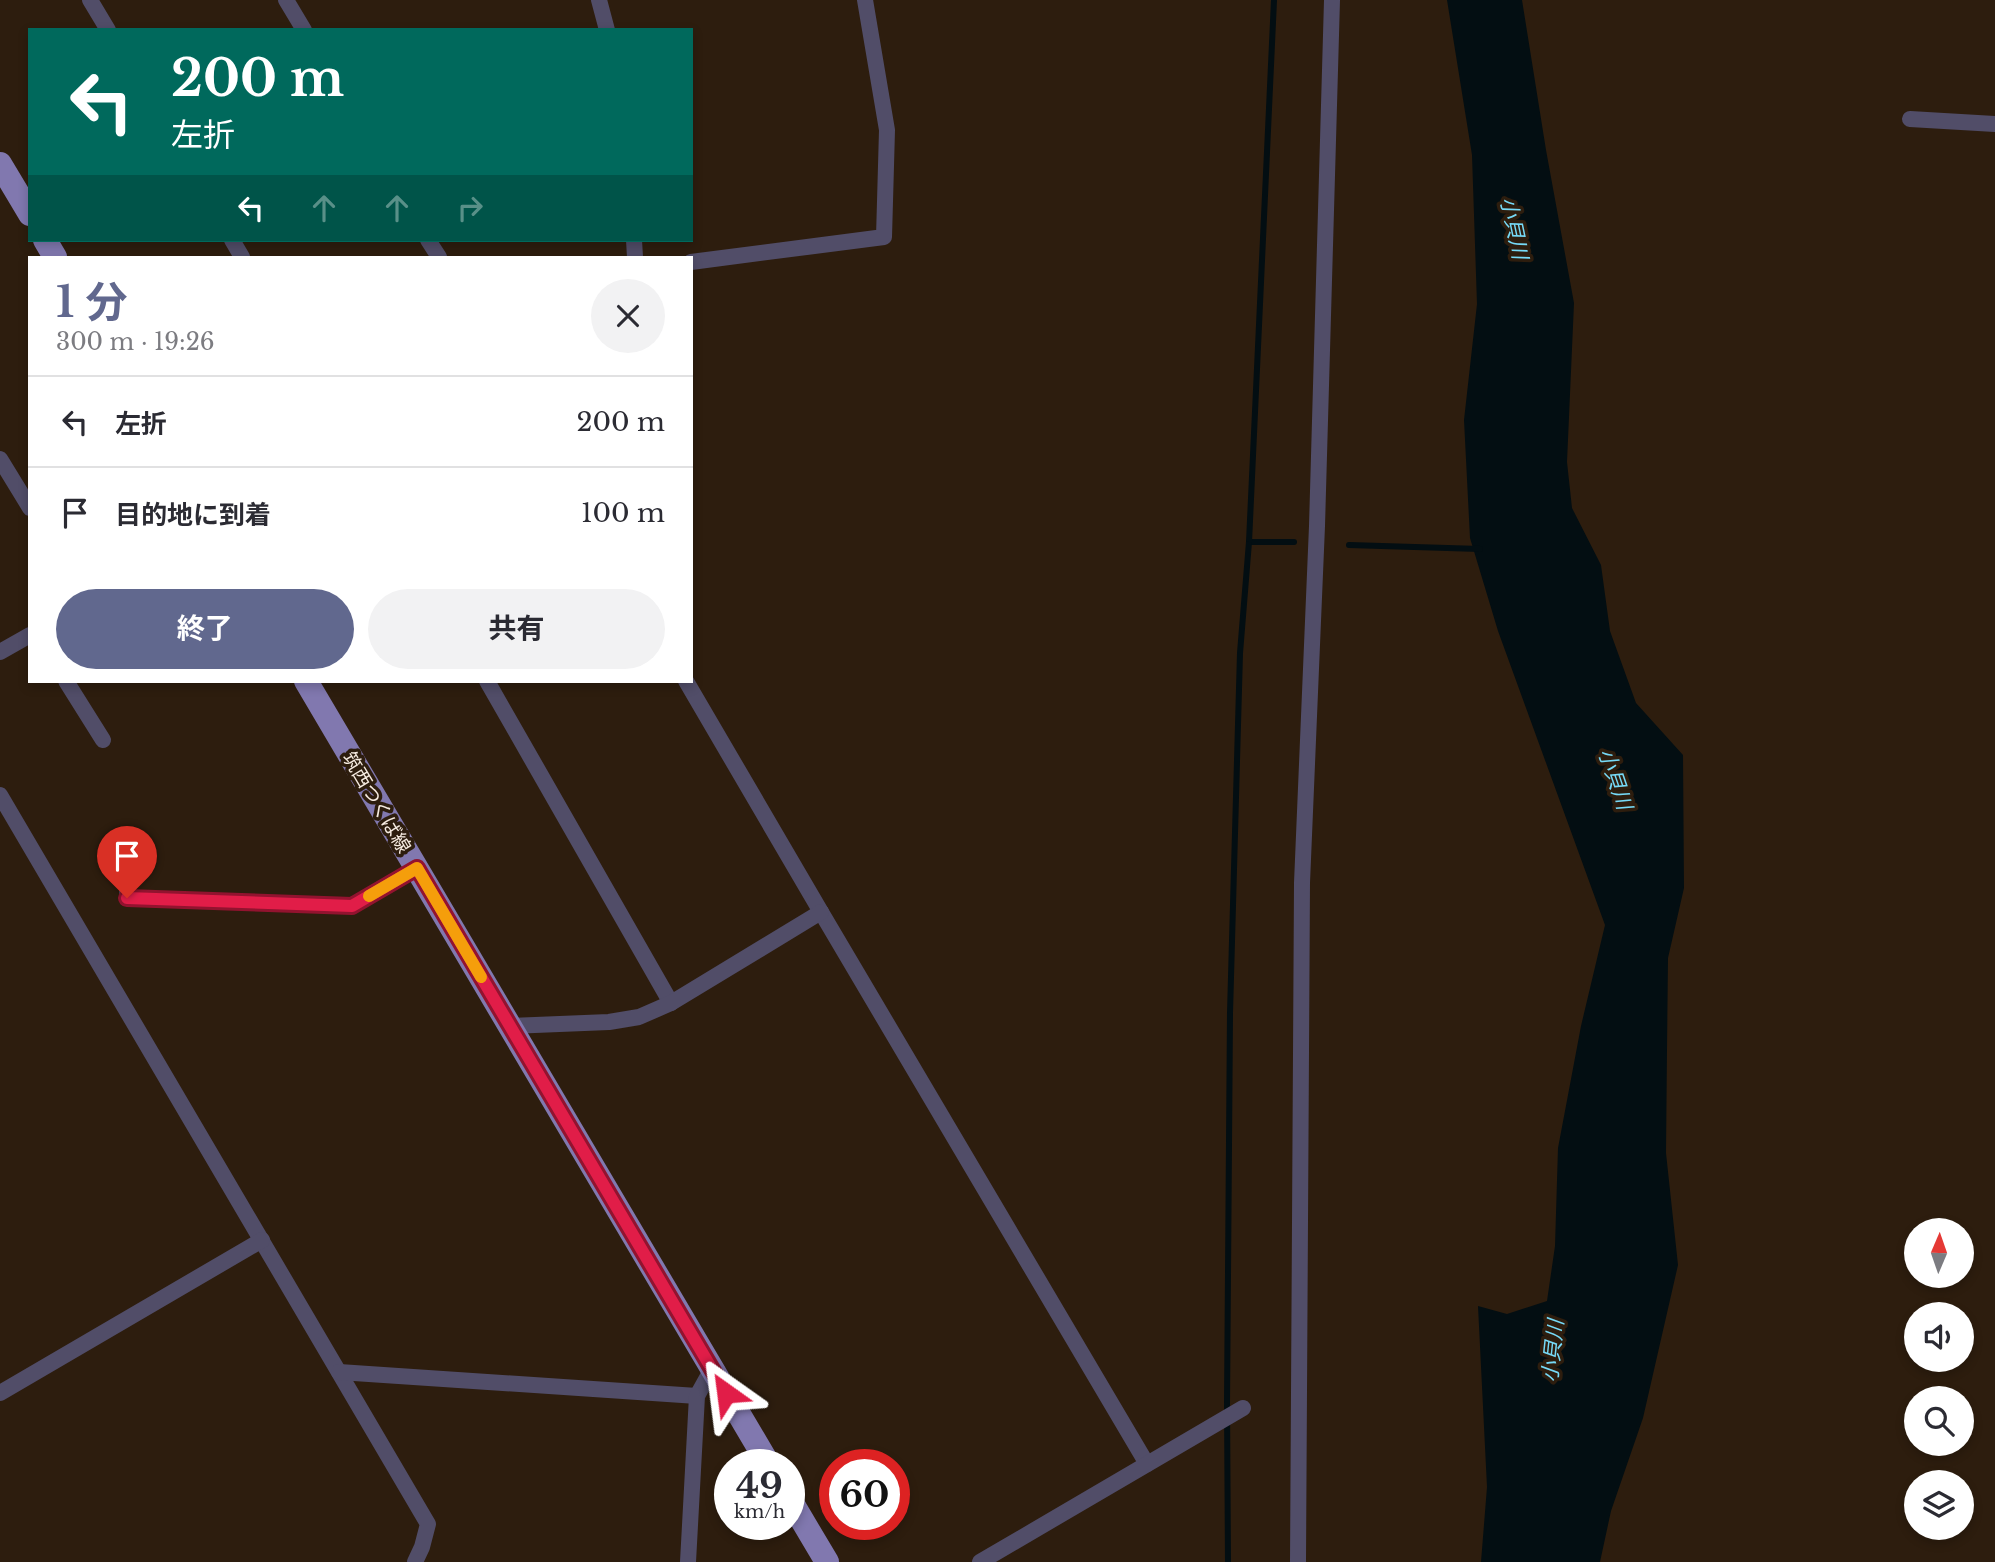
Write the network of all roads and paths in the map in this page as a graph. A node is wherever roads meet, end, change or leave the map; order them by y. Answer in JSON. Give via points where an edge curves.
{"nodes":[{"id":1,"x":90,"y":0,"type":"edge"},
{"id":2,"x":286,"y":0,"type":"edge"},
{"id":3,"x":599,"y":0,"type":"edge"},
{"id":4,"x":866,"y":0,"type":"edge"},
{"id":5,"x":1332,"y":0,"type":"edge"},
{"id":6,"x":107,"y":28,"type":"edge"},
{"id":7,"x":303,"y":28,"type":"edge"},
{"id":8,"x":606,"y":28,"type":"edge"},
{"id":9,"x":1910,"y":119,"type":"dead end"},
{"id":10,"x":1995,"y":124,"type":"edge"},
{"id":11,"x":0,"y":164,"type":"edge"},
{"id":12,"x":28,"y":211,"type":"edge"},
{"id":13,"x":693,"y":262,"type":"edge"},
{"id":14,"x":0,"y":459,"type":"edge"},
{"id":15,"x":28,"y":506,"type":"edge"},
{"id":16,"x":28,"y":636,"type":"edge"},
{"id":17,"x":0,"y":652,"type":"edge"},
{"id":18,"x":67,"y":683,"type":"edge"},
{"id":19,"x":307,"y":683,"type":"edge"},
{"id":20,"x":488,"y":683,"type":"edge"},
{"id":21,"x":687,"y":683,"type":"edge"},
{"id":22,"x":103,"y":740,"type":"dead end"},
{"id":23,"x":0,"y":795,"type":"edge"},
{"id":24,"x":128,"y":855,"type":"dead end"},
{"id":25,"x":417,"y":868,"type":"junction"},
{"id":26,"x":821,"y":912,"type":"junction"},
{"id":27,"x":671,"y":1003,"type":"junction"},
{"id":28,"x":510,"y":1026,"type":"junction"},
{"id":29,"x":262,"y":1240,"type":"junction"},
{"id":30,"x":712,"y":1369,"type":"junction"},
{"id":31,"x":339,"y":1372,"type":"junction"},
{"id":32,"x":0,"y":1393,"type":"edge"},
{"id":33,"x":697,"y":1396,"type":"junction"},
{"id":34,"x":1239,"y":1411,"type":"dead end"},
{"id":35,"x":760,"y":1449,"type":"edge"},
{"id":36,"x":1147,"y":1464,"type":"junction"},
{"id":37,"x":805,"y":1526,"type":"edge"},
{"id":38,"x":415,"y":1562,"type":"edge"},
{"id":39,"x":688,"y":1562,"type":"edge"},
{"id":40,"x":827,"y":1562,"type":"edge"},
{"id":41,"x":980,"y":1562,"type":"edge"},
{"id":42,"x":1298,"y":1562,"type":"edge"}],
"edges":[{"from":1,"to":6,"type":"street"},
{"from":2,"to":7,"type":"street"},
{"from":3,"to":8,"type":"street"},
{"from":4,"to":13,"type":"street","via":[[887,130],[884,237]]},
{"from":5,"to":42,"type":"street","via":[[1302,883]]},
{"from":9,"to":10,"type":"street"},
{"from":11,"to":12,"type":"main road"},
{"from":14,"to":15,"type":"street"},
{"from":16,"to":17,"type":"street"},
{"from":18,"to":22,"type":"street"},
{"from":19,"to":25,"type":"main road","name":"筑西つくば線"},
{"from":20,"to":27,"type":"street"},
{"from":21,"to":26,"type":"street"},
{"from":23,"to":29,"type":"street"},
{"from":24,"to":25,"type":"street","via":[[127,898],[352,906]]},
{"from":25,"to":28,"type":"main road","name":"筑西つくば線"},
{"from":26,"to":27,"type":"street"},
{"from":26,"to":36,"type":"street"},
{"from":27,"to":28,"type":"street","via":[[639,1017],[609,1022]]},
{"from":28,"to":30,"type":"main road","name":"筑西つくば線"},
{"from":29,"to":31,"type":"street"},
{"from":29,"to":32,"type":"street"},
{"from":30,"to":33,"type":"street"},
{"from":30,"to":35,"type":"main road","name":"筑西つくば線"},
{"from":31,"to":33,"type":"street"},
{"from":31,"to":38,"type":"street","via":[[428,1524]]},
{"from":33,"to":39,"type":"street"},
{"from":34,"to":36,"type":"street"},
{"from":36,"to":41,"type":"street"},
{"from":37,"to":40,"type":"main road"}]}
